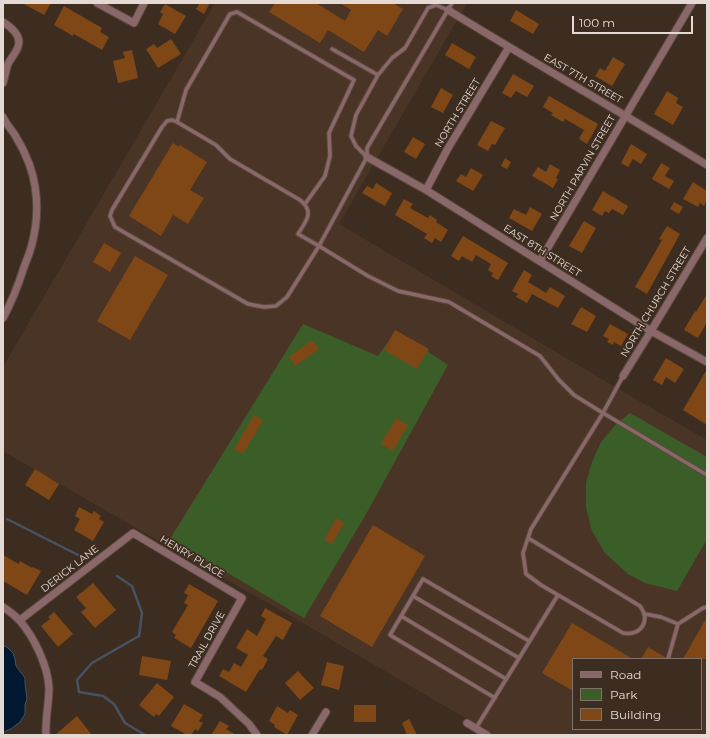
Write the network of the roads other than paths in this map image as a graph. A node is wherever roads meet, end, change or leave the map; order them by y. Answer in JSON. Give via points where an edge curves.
{"nodes":[{"id":1,"x":97,"y":3,"type":"edge"},
{"id":2,"x":144,"y":3,"type":"edge"},
{"id":3,"x":452,"y":3,"type":"edge"},
{"id":4,"x":692,"y":3,"type":"edge"},
{"id":5,"x":448,"y":10,"type":"junction"},
{"id":6,"x":3,"y":22,"type":"edge"},
{"id":7,"x":509,"y":48,"type":"junction"},
{"id":8,"x":332,"y":49,"type":"dead end"},
{"id":9,"x":378,"y":75,"type":"junction"},
{"id":10,"x":3,"y":83,"type":"edge"},
{"id":11,"x":625,"y":116,"type":"junction"},
{"id":12,"x":3,"y":117,"type":"edge"},
{"id":13,"x":177,"y":122,"type":"junction"},
{"id":14,"x":367,"y":157,"type":"junction"},
{"id":15,"x":707,"y":164,"type":"edge"},
{"id":16,"x":426,"y":190,"type":"junction"},
{"id":17,"x":304,"y":204,"type":"junction"},
{"id":18,"x":707,"y":240,"type":"edge"},
{"id":19,"x":319,"y":246,"type":"junction"},
{"id":20,"x":540,"y":261,"type":"junction"},
{"id":21,"x":3,"y":318,"type":"edge"},
{"id":22,"x":651,"y":331,"type":"junction"},
{"id":23,"x":707,"y":362,"type":"edge"},
{"id":24,"x":623,"y":376,"type":"joint"},
{"id":25,"x":603,"y":413,"type":"junction"},
{"id":26,"x":707,"y":475,"type":"edge"},
{"id":27,"x":133,"y":533,"type":"joint"},
{"id":28,"x":528,"y":538,"type":"junction"},
{"id":29,"x":558,"y":595,"type":"junction"},
{"id":30,"x":413,"y":596,"type":"junction"},
{"id":31,"x":242,"y":598,"type":"joint"},
{"id":32,"x":3,"y":607,"type":"edge"},
{"id":33,"x":707,"y":607,"type":"edge"},
{"id":34,"x":645,"y":614,"type":"junction"},
{"id":35,"x":402,"y":616,"type":"junction"},
{"id":36,"x":20,"y":620,"type":"junction"},
{"id":37,"x":678,"y":624,"type":"junction"},
{"id":38,"x":530,"y":641,"type":"junction"},
{"id":39,"x":519,"y":658,"type":"junction"},
{"id":40,"x":668,"y":658,"type":"edge"},
{"id":41,"x":506,"y":679,"type":"junction"},
{"id":42,"x":494,"y":698,"type":"junction"},
{"id":43,"x":326,"y":712,"type":"dead end"},
{"id":44,"x":467,"y":723,"type":"dead end"},
{"id":45,"x":476,"y":728,"type":"junction"},
{"id":46,"x":46,"y":735,"type":"edge"},
{"id":47,"x":257,"y":735,"type":"edge"},
{"id":48,"x":312,"y":735,"type":"edge"},
{"id":49,"x":487,"y":735,"type":"edge"}],
"edges":[{"from":1,"to":2,"type":"street","via":[[134,23]]},
{"from":3,"to":5,"type":"lane"},
{"from":4,"to":11,"type":"street","name":"NORTH PARVIN STREET"},
{"from":5,"to":7,"type":"street","name":"EAST 7TH STREET"},
{"from":5,"to":9,"type":"lane","via":[[436,5],[428,8],[405,48],[392,58]]},
{"from":5,"to":14,"type":"lane","via":[[367,148]]},
{"from":6,"to":10,"type":"street","via":[[10,26],[19,42],[7,66]]},
{"from":7,"to":11,"type":"street","name":"EAST 7TH STREET"},
{"from":7,"to":16,"type":"street","name":"NORTH STREET","via":[[450,144]]},
{"from":8,"to":9,"type":"lane"},
{"from":9,"to":14,"type":"lane","via":[[356,115],[352,136],[356,146]]},
{"from":11,"to":15,"type":"street","name":"EAST 7TH STREET"},
{"from":11,"to":20,"type":"street","name":"NORTH PARVIN STREET"},
{"from":12,"to":21,"type":"street","via":[[29,165],[35,188],[37,216],[29,255]]},
{"from":13,"to":17,"type":"lane","via":[[216,145],[230,159]]},
{"from":13,"to":17,"type":"lane","via":[[186,90],[230,14],[237,12],[354,80],[329,133],[330,156],[325,176]]},
{"from":13,"to":19,"type":"lane","via":[[172,120],[162,126],[114,207],[110,216],[115,227],[248,304],[264,307],[276,306],[287,298]]},
{"from":14,"to":16,"type":"street","name":"EAST 8TH STREET"},
{"from":14,"to":19,"type":"lane"},
{"from":16,"to":20,"type":"street","name":"EAST 8TH STREET"},
{"from":17,"to":19,"type":"lane","via":[[308,216],[298,234]]},
{"from":18,"to":22,"type":"street","name":"NORTH CHURCH STREET"},
{"from":19,"to":25,"type":"lane","via":[[398,291],[449,302],[540,356],[574,395]]},
{"from":20,"to":22,"type":"street","name":"EAST 8TH STREET"},
{"from":22,"to":23,"type":"street","name":"EAST 8TH STREET"},
{"from":22,"to":24,"type":"street","name":"NORTH CHURCH STREET"},
{"from":24,"to":25,"type":"lane"},
{"from":25,"to":26,"type":"lane"},
{"from":25,"to":28,"type":"lane","via":[[531,529]]},
{"from":27,"to":31,"type":"street","name":"HENRY PLACE"},
{"from":27,"to":36,"type":"street","name":"DERICK LANE"},
{"from":28,"to":29,"type":"lane","via":[[523,554],[526,574]]},
{"from":28,"to":34,"type":"lane","via":[[635,602]]},
{"from":29,"to":34,"type":"lane","via":[[623,633],[628,634],[640,629],[644,625]]},
{"from":29,"to":38,"type":"lane"},
{"from":30,"to":35,"type":"lane"},
{"from":30,"to":38,"type":"lane","via":[[423,579]]},
{"from":30,"to":39,"type":"lane"},
{"from":31,"to":47,"type":"street","name":"TRAIL DRIVE","via":[[194,682],[220,697]]},
{"from":32,"to":36,"type":"street"},
{"from":33,"to":37,"type":"lane"},
{"from":34,"to":37,"type":"lane"},
{"from":35,"to":41,"type":"lane"},
{"from":35,"to":42,"type":"lane","via":[[390,635]]},
{"from":36,"to":46,"type":"street","via":[[44,663],[49,687]]},
{"from":37,"to":40,"type":"lane"},
{"from":38,"to":39,"type":"lane"},
{"from":39,"to":41,"type":"lane"},
{"from":41,"to":42,"type":"lane"},
{"from":42,"to":45,"type":"lane"},
{"from":43,"to":48,"type":"street"},
{"from":44,"to":45,"type":"street"},
{"from":45,"to":49,"type":"street"}]}
